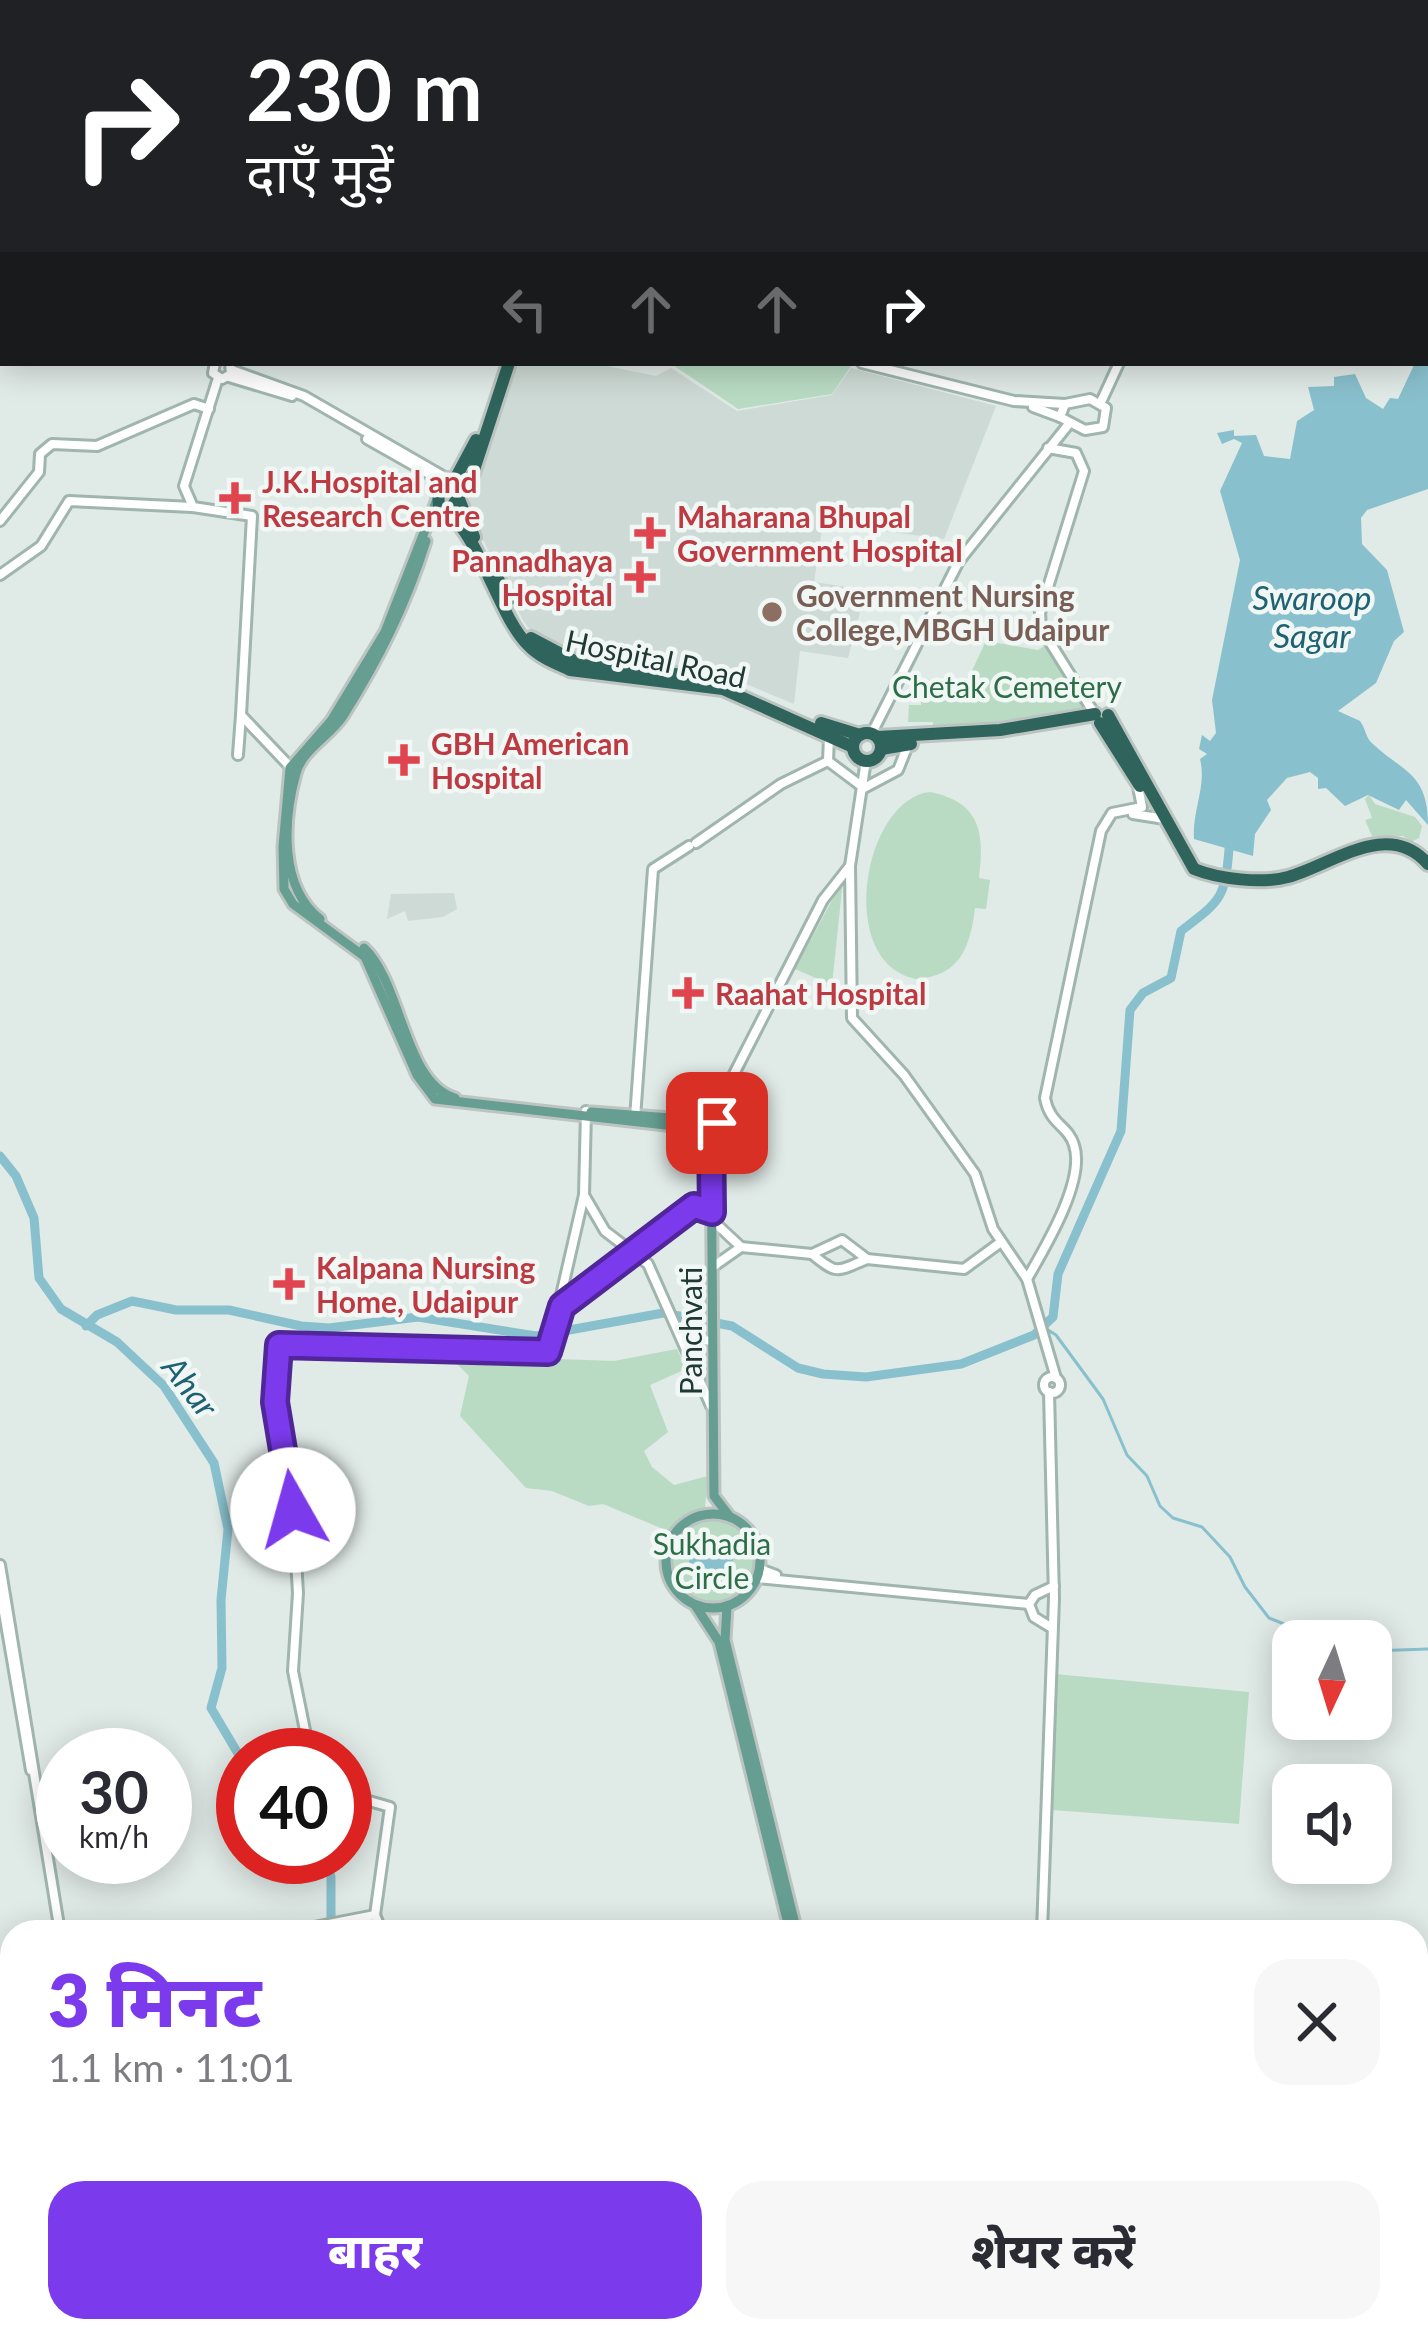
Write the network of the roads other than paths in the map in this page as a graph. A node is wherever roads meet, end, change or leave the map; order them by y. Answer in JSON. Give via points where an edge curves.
{"nodes":[{"id":1,"x":505,"y":366,"type":"edge"},
{"id":2,"x":874,"y":366,"type":"edge"},
{"id":3,"x":1118,"y":366,"type":"edge"},
{"id":4,"x":227,"y":372,"type":"edge"},
{"id":5,"x":1014,"y":401,"type":"junction"},
{"id":6,"x":1101,"y":402,"type":"junction"},
{"id":7,"x":1065,"y":404,"type":"junction"},
{"id":8,"x":209,"y":409,"type":"junction"},
{"id":9,"x":1060,"y":417,"type":"junction"},
{"id":10,"x":1064,"y":430,"type":"junction"},
{"id":11,"x":1048,"y":448,"type":"junction"},
{"id":12,"x":1076,"y":453,"type":"junction"},
{"id":13,"x":453,"y":486,"type":"junction"},
{"id":14,"x":193,"y":507,"type":"junction"},
{"id":15,"x":441,"y":507,"type":"junction"},
{"id":16,"x":0,"y":520,"type":"edge"},
{"id":17,"x":0,"y":575,"type":"edge"},
{"id":18,"x":242,"y":715,"type":"junction"},
{"id":19,"x":1100,"y":719,"type":"junction"},
{"id":20,"x":829,"y":736,"type":"junction"},
{"id":21,"x":869,"y":740,"type":"junction"},
{"id":22,"x":908,"y":744,"type":"junction"},
{"id":23,"x":238,"y":755,"type":"dead end"},
{"id":24,"x":828,"y":760,"type":"junction"},
{"id":25,"x":866,"y":760,"type":"joint"},
{"id":26,"x":293,"y":770,"type":"junction"},
{"id":27,"x":1134,"y":775,"type":"junction"},
{"id":28,"x":864,"y":788,"type":"junction"},
{"id":29,"x":1165,"y":816,"type":"junction"},
{"id":30,"x":1108,"y":817,"type":"junction"},
{"id":31,"x":1428,"y":864,"type":"edge"},
{"id":32,"x":850,"y":866,"type":"junction"},
{"id":33,"x":714,"y":1113,"type":"junction"},
{"id":34,"x":586,"y":1114,"type":"junction"},
{"id":35,"x":634,"y":1118,"type":"junction"},
{"id":36,"x":703,"y":1126,"type":"junction"},
{"id":37,"x":584,"y":1195,"type":"junction"},
{"id":38,"x":712,"y":1216,"type":"junction"},
{"id":39,"x":1000,"y":1242,"type":"junction"},
{"id":40,"x":741,"y":1247,"type":"junction"},
{"id":41,"x":635,"y":1249,"type":"junction"},
{"id":42,"x":812,"y":1254,"type":"junction"},
{"id":43,"x":867,"y":1258,"type":"junction"},
{"id":44,"x":714,"y":1266,"type":"junction"},
{"id":45,"x":1028,"y":1284,"type":"junction"},
{"id":46,"x":562,"y":1306,"type":"junction"},
{"id":47,"x":681,"y":1337,"type":"junction"},
{"id":48,"x":713,"y":1340,"type":"junction"},
{"id":49,"x":714,"y":1413,"type":"junction"},
{"id":50,"x":714,"y":1496,"type":"junction"},
{"id":51,"x":696,"y":1517,"type":"junction"},
{"id":52,"x":730,"y":1517,"type":"junction"},
{"id":53,"x":0,"y":1565,"type":"edge"},
{"id":54,"x":759,"y":1573,"type":"junction"},
{"id":55,"x":1054,"y":1586,"type":"junction"},
{"id":56,"x":0,"y":1589,"type":"edge"},
{"id":57,"x":1029,"y":1604,"type":"junction"},
{"id":58,"x":695,"y":1605,"type":"junction"},
{"id":59,"x":728,"y":1606,"type":"junction"},
{"id":60,"x":1052,"y":1628,"type":"junction"},
{"id":61,"x":305,"y":1728,"type":"edge"},
{"id":62,"x":34,"y":1778,"type":"junction"},
{"id":63,"x":372,"y":1802,"type":"edge"},
{"id":64,"x":375,"y":1915,"type":"junction"},
{"id":65,"x":57,"y":1920,"type":"edge"},
{"id":66,"x":342,"y":1920,"type":"edge"},
{"id":67,"x":377,"y":1920,"type":"edge"},
{"id":68,"x":791,"y":1920,"type":"edge"},
{"id":69,"x":791,"y":1920,"type":"edge"},
{"id":70,"x":1042,"y":1920,"type":"edge"}],
"edges":[{"from":1,"to":13,"type":"highway","via":[[473,473]]},
{"from":2,"to":5,"type":"street"},
{"from":3,"to":6,"type":"street"},
{"from":4,"to":8,"type":"street"},
{"from":4,"to":13,"type":"street","via":[[310,404]]},
{"from":5,"to":7,"type":"street"},
{"from":5,"to":9,"type":"street"},
{"from":6,"to":7,"type":"street"},
{"from":6,"to":10,"type":"street","via":[[1103,427]]},
{"from":7,"to":9,"type":"street"},
{"from":8,"to":14,"type":"street","via":[[184,487]]},
{"from":8,"to":16,"type":"street","via":[[194,404],[97,446],[52,444]]},
{"from":9,"to":10,"type":"street"},
{"from":10,"to":11,"type":"street"},
{"from":10,"to":12,"type":"street"},
{"from":11,"to":12,"type":"street"},
{"from":11,"to":21,"type":"street","via":[[959,561]]},
{"from":12,"to":19,"type":"street","via":[[1084,462],[1082,484],[1040,613],[1050,646]]},
{"from":13,"to":15,"type":"highway"},
{"from":13,"to":15,"type":"highway"},
{"from":13,"to":21,"type":"highway","via":[[523,628],[557,655],[700,677]]},
{"from":14,"to":17,"type":"street","via":[[69,501],[41,546]]},
{"from":14,"to":18,"type":"street","via":[[252,516]]},
{"from":15,"to":20,"type":"highway","name":"Hospital Road","via":[[521,637],[549,661],[723,689]]},
{"from":15,"to":26,"type":"main road","via":[[407,601],[339,722]]},
{"from":18,"to":23,"type":"street"},
{"from":18,"to":26,"type":"street"},
{"from":19,"to":21,"type":"highway"},
{"from":19,"to":22,"type":"highway"},
{"from":19,"to":27,"type":"highway"},
{"from":19,"to":29,"type":"highway"},
{"from":20,"to":21,"type":"highway","name":"Hospital Road"},
{"from":20,"to":24,"type":"street"},
{"from":21,"to":22,"type":"highway"},
{"from":21,"to":25,"type":"highway"},
{"from":22,"to":28,"type":"street","via":[[898,770]]},
{"from":24,"to":28,"type":"street"},
{"from":24,"to":35,"type":"street","via":[[652,869]]},
{"from":25,"to":28,"type":"street"},
{"from":26,"to":34,"type":"main road","via":[[295,893],[374,958],[431,1084],[449,1096]]},
{"from":27,"to":29,"type":"highway"},
{"from":27,"to":30,"type":"street","via":[[1142,807]]},
{"from":28,"to":32,"type":"street"},
{"from":29,"to":30,"type":"street"},
{"from":29,"to":31,"type":"highway","via":[[1202,872],[1284,878],[1380,844],[1420,854]]},
{"from":30,"to":45,"type":"street","via":[[1045,1098],[1076,1160]]},
{"from":32,"to":33,"type":"street","via":[[823,900]]},
{"from":32,"to":39,"type":"street","via":[[852,1018],[975,1174]]},
{"from":33,"to":36,"type":"main road","name":"Panchvati","via":[[717,1123]]},
{"from":33,"to":36,"type":"main road","via":[[701,1112]]},
{"from":34,"to":35,"type":"main road"},
{"from":34,"to":37,"type":"street"},
{"from":35,"to":36,"type":"main road"},
{"from":36,"to":38,"type":"main road","name":"Panchvati","via":[[713,1165]]},
{"from":37,"to":41,"type":"street","via":[[605,1231]]},
{"from":37,"to":46,"type":"street"},
{"from":38,"to":40,"type":"street"},
{"from":38,"to":41,"type":"street","via":[[694,1206]]},
{"from":38,"to":44,"type":"main road","name":"Panchvati"},
{"from":39,"to":43,"type":"street","via":[[964,1269]]},
{"from":39,"to":45,"type":"street"},
{"from":40,"to":42,"type":"street"},
{"from":40,"to":44,"type":"street"},
{"from":41,"to":46,"type":"street"},
{"from":41,"to":47,"type":"street"},
{"from":42,"to":43,"type":"street","via":[[842,1240]]},
{"from":42,"to":43,"type":"street","via":[[837,1273]]},
{"from":44,"to":48,"type":"main road","name":"Panchvati"},
{"from":45,"to":55,"type":"street","via":[[1052,1378]]},
{"from":46,"to":61,"type":"street","via":[[552,1348],[536,1354],[279,1345],[275,1402],[296,1551],[293,1671]]},
{"from":47,"to":48,"type":"street"},
{"from":47,"to":49,"type":"street"},
{"from":48,"to":49,"type":"main road","name":"Panchvati"},
{"from":49,"to":50,"type":"main road","name":"Panchvati"},
{"from":50,"to":51,"type":"main road"},
{"from":50,"to":52,"type":"main road"},
{"from":51,"to":52,"type":"main road"},
{"from":51,"to":58,"type":"main road","via":[[677,1530],[666,1561],[676,1590]]},
{"from":52,"to":54,"type":"main road","via":[[752,1535]]},
{"from":53,"to":62,"type":"street"},
{"from":54,"to":57,"type":"street"},
{"from":54,"to":59,"type":"main road"},
{"from":55,"to":57,"type":"street"},
{"from":55,"to":60,"type":"street"},
{"from":56,"to":62,"type":"street"},
{"from":57,"to":60,"type":"street"},
{"from":58,"to":59,"type":"main road"},
{"from":58,"to":68,"type":"main road","via":[[719,1642]]},
{"from":59,"to":69,"type":"main road","via":[[725,1640]]},
{"from":60,"to":70,"type":"street"},
{"from":62,"to":65,"type":"street"},
{"from":63,"to":64,"type":"street","via":[[390,1807]]},
{"from":64,"to":66,"type":"street"},
{"from":64,"to":67,"type":"street"}]}
